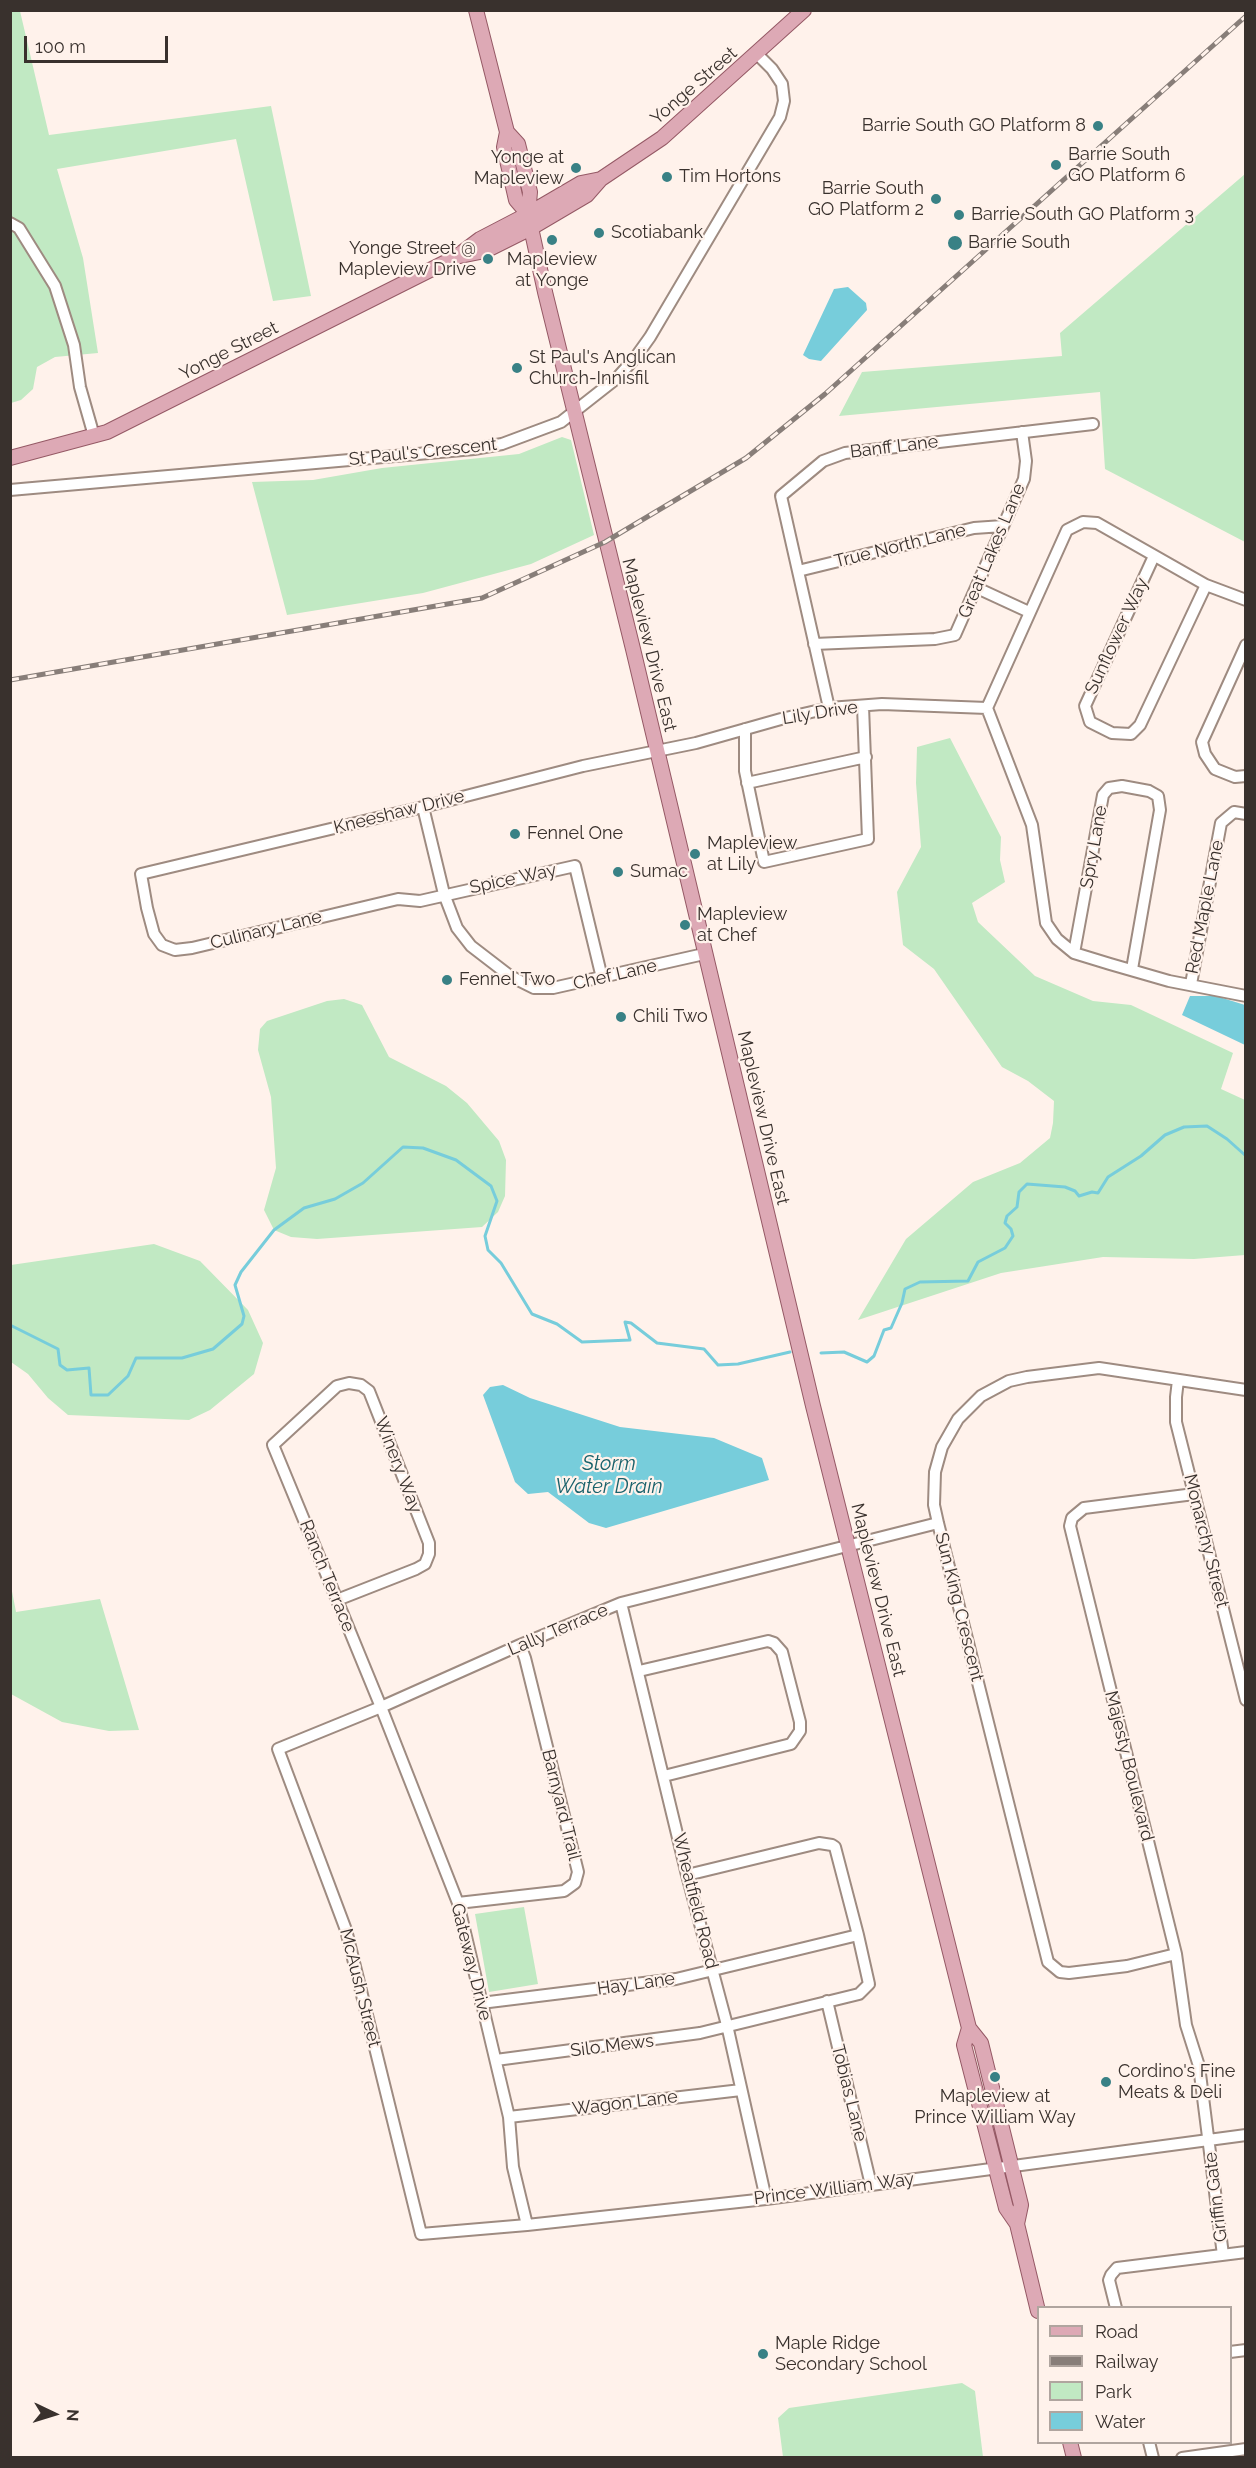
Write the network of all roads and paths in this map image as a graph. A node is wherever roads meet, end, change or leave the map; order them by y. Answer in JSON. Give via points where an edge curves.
{"nodes":[{"id":1,"x":476,"y":10,"type":"edge"},
{"id":2,"x":804,"y":10,"type":"edge"},
{"id":3,"x":757,"y":54,"type":"junction"},
{"id":4,"x":530,"y":221,"type":"junction"},
{"id":5,"x":10,"y":223,"type":"edge"},
{"id":6,"x":574,"y":412,"type":"junction"},
{"id":7,"x":1093,"y":424,"type":"dead end"},
{"id":8,"x":1022,"y":432,"type":"junction"},
{"id":9,"x":94,"y":436,"type":"junction"},
{"id":10,"x":10,"y":458,"type":"edge"},
{"id":11,"x":10,"y":490,"type":"edge"},
{"id":12,"x":1003,"y":526,"type":"junction"},
{"id":13,"x":1154,"y":556,"type":"junction"},
{"id":14,"x":798,"y":572,"type":"junction"},
{"id":15,"x":1206,"y":585,"type":"junction"},
{"id":16,"x":977,"y":588,"type":"junction"},
{"id":17,"x":1245,"y":600,"type":"edge"},
{"id":18,"x":1029,"y":612,"type":"junction"},
{"id":19,"x":814,"y":644,"type":"junction"},
{"id":20,"x":1245,"y":645,"type":"edge"},
{"id":21,"x":863,"y":706,"type":"junction"},
{"id":22,"x":829,"y":708,"type":"junction"},
{"id":23,"x":987,"y":708,"type":"junction"},
{"id":24,"x":745,"y":729,"type":"junction"},
{"id":25,"x":656,"y":750,"type":"junction"},
{"id":26,"x":866,"y":757,"type":"junction"},
{"id":27,"x":1245,"y":776,"type":"edge"},
{"id":28,"x":747,"y":783,"type":"junction"},
{"id":29,"x":423,"y":807,"type":"junction"},
{"id":30,"x":1245,"y":814,"type":"edge"},
{"id":31,"x":141,"y":874,"type":"joint"},
{"id":32,"x":444,"y":894,"type":"junction"},
{"id":33,"x":1074,"y":953,"type":"junction"},
{"id":34,"x":704,"y":954,"type":"junction"},
{"id":35,"x":1132,"y":969,"type":"junction"},
{"id":36,"x":602,"y":978,"type":"junction"},
{"id":37,"x":1191,"y":984,"type":"junction"},
{"id":38,"x":1245,"y":996,"type":"edge"},
{"id":39,"x":1178,"y":1380,"type":"junction"},
{"id":40,"x":1245,"y":1390,"type":"edge"},
{"id":41,"x":273,"y":1445,"type":"joint"},
{"id":42,"x":1194,"y":1494,"type":"junction"},
{"id":43,"x":938,"y":1523,"type":"junction"},
{"id":44,"x":849,"y":1545,"type":"junction"},
{"id":45,"x":337,"y":1600,"type":"junction"},
{"id":46,"x":621,"y":1603,"type":"junction"},
{"id":47,"x":520,"y":1645,"type":"junction"},
{"id":48,"x":639,"y":1671,"type":"junction"},
{"id":49,"x":1245,"y":1700,"type":"edge"},
{"id":50,"x":381,"y":1707,"type":"junction"},
{"id":51,"x":278,"y":1749,"type":"joint"},
{"id":52,"x":664,"y":1776,"type":"junction"},
{"id":53,"x":687,"y":1875,"type":"junction"},
{"id":54,"x":458,"y":1903,"type":"junction"},
{"id":55,"x":858,"y":1935,"type":"junction"},
{"id":56,"x":1176,"y":1954,"type":"junction"},
{"id":57,"x":712,"y":1971,"type":"junction"},
{"id":58,"x":827,"y":2001,"type":"junction"},
{"id":59,"x":481,"y":2003,"type":"junction"},
{"id":60,"x":727,"y":2025,"type":"junction"},
{"id":61,"x":969,"y":2028,"type":"junction"},
{"id":62,"x":496,"y":2061,"type":"junction"},
{"id":63,"x":741,"y":2090,"type":"junction"},
{"id":64,"x":509,"y":2117,"type":"junction"},
{"id":65,"x":1245,"y":2135,"type":"edge"},
{"id":66,"x":1209,"y":2139,"type":"junction"},
{"id":67,"x":1011,"y":2165,"type":"junction"},
{"id":68,"x":995,"y":2167,"type":"junction"},
{"id":69,"x":872,"y":2185,"type":"junction"},
{"id":70,"x":766,"y":2199,"type":"junction"},
{"id":71,"x":1017,"y":2224,"type":"junction"},
{"id":72,"x":527,"y":2225,"type":"junction"},
{"id":73,"x":421,"y":2234,"type":"joint"},
{"id":74,"x":1245,"y":2252,"type":"edge"},
{"id":75,"x":1223,"y":2255,"type":"junction"},
{"id":76,"x":1116,"y":2306,"type":"edge"},
{"id":77,"x":1037,"y":2308,"type":"edge"},
{"id":78,"x":1245,"y":2449,"type":"edge"},
{"id":79,"x":1182,"y":2457,"type":"edge"}],
"edges":[{"from":1,"to":4,"type":"main road","name":"Mapleview Drive East","via":[[507,132],[504,147],[516,200]]},
{"from":2,"to":3,"type":"main road","name":"Yonge Street"},
{"from":3,"to":4,"type":"main road","name":"Yonge Street","via":[[662,138],[601,179],[587,195]]},
{"from":3,"to":6,"type":"street","name":"St Paul's Crescent","via":[[782,84],[784,101],[780,117],[650,338],[617,378]]},
{"from":4,"to":6,"type":"main road","name":"Mapleview Drive East"},
{"from":4,"to":9,"type":"main road","name":"Yonge Street","via":[[484,251],[456,257]]},
{"from":5,"to":9,"type":"street","via":[[19,228],[56,286]]},
{"from":6,"to":11,"type":"street","name":"St Paul's Crescent","via":[[533,433],[502,444],[474,448]]},
{"from":6,"to":25,"type":"main road","name":"Mapleview Drive East"},
{"from":7,"to":8,"type":"street","name":"Banff Lane"},
{"from":8,"to":12,"type":"street","name":"Great Lakes Lane","via":[[1026,471]]},
{"from":8,"to":14,"type":"street","name":"Banff Lane","via":[[845,453],[823,461],[781,496]]},
{"from":9,"to":10,"type":"main road","name":"Yonge Street"},
{"from":12,"to":14,"type":"street","name":"True North Lane","via":[[974,528]]},
{"from":12,"to":16,"type":"street","name":"Great Lakes Lane"},
{"from":13,"to":15,"type":"street"},
{"from":13,"to":15,"type":"street","name":"Sunflower Way","via":[[1085,706],[1090,722],[1112,733],[1131,734],[1140,724]]},
{"from":13,"to":18,"type":"street","via":[[1097,523],[1083,522],[1067,530]]},
{"from":14,"to":19,"type":"street","name":"Banff Lane"},
{"from":15,"to":17,"type":"street"},
{"from":16,"to":18,"type":"street"},
{"from":16,"to":19,"type":"street","name":"Great Lakes Lane","via":[[958,631],[950,637]]},
{"from":18,"to":23,"type":"street"},
{"from":19,"to":22,"type":"street","name":"Banff Lane"},
{"from":20,"to":27,"type":"street","via":[[1202,742],[1215,769],[1235,777]]},
{"from":21,"to":22,"type":"street","name":"Lily Drive"},
{"from":21,"to":23,"type":"street","name":"Lily Drive"},
{"from":21,"to":26,"type":"street"},
{"from":22,"to":24,"type":"street","name":"Lily Drive"},
{"from":23,"to":33,"type":"street","via":[[1032,825],[1046,923]]},
{"from":24,"to":25,"type":"street","name":"Lily Drive"},
{"from":24,"to":28,"type":"street"},
{"from":25,"to":29,"type":"street","name":"Kneeshaw Drive"},
{"from":25,"to":34,"type":"main road","name":"Mapleview Drive East"},
{"from":26,"to":28,"type":"street"},
{"from":26,"to":28,"type":"street","via":[[868,839],[857,842],[764,862]]},
{"from":29,"to":31,"type":"street","name":"Kneeshaw Drive"},
{"from":29,"to":32,"type":"street","name":"Chef Lane"},
{"from":30,"to":37,"type":"street","name":"Red Maple Lane","via":[[1234,812],[1221,823]]},
{"from":31,"to":32,"type":"street","name":"Culinary Lane","via":[[154,934],[162,945],[175,950],[399,898],[420,901]]},
{"from":32,"to":36,"type":"street","name":"Chef Lane","via":[[457,928],[471,946],[510,976],[534,988]]},
{"from":32,"to":36,"type":"street","name":"Spice Way","via":[[575,866]]},
{"from":33,"to":35,"type":"street"},
{"from":33,"to":35,"type":"street","name":"Spry Lane","via":[[1103,795],[1109,788],[1122,786],[1149,791],[1158,796],[1160,810]]},
{"from":34,"to":36,"type":"street","name":"Chef Lane"},
{"from":34,"to":44,"type":"main road","name":"Mapleview Drive East"},
{"from":35,"to":37,"type":"street"},
{"from":37,"to":38,"type":"street"},
{"from":39,"to":40,"type":"street","name":"Sun King Crescent"},
{"from":39,"to":42,"type":"street","name":"Monarchy Street","via":[[1176,1422]]},
{"from":39,"to":43,"type":"street","name":"Sun King Crescent","via":[[1100,1368],[1028,1377],[996,1387],[958,1419],[942,1447],[934,1485]]},
{"from":41,"to":45,"type":"street","name":"Ranch Terrace"},
{"from":41,"to":45,"type":"street","name":"Winery Way","via":[[337,1386],[349,1383],[369,1391],[429,1543],[429,1554],[416,1569]]},
{"from":42,"to":49,"type":"street","name":"Monarchy Street"},
{"from":42,"to":56,"type":"street","name":"Majesty Boulevard","via":[[1084,1508],[1072,1518],[1070,1526]]},
{"from":43,"to":44,"type":"street","name":"Lally Terrace"},
{"from":43,"to":56,"type":"street","name":"Sun King Crescent","via":[[1048,1962],[1069,1973],[1127,1966]]},
{"from":44,"to":46,"type":"street","name":"Lally Terrace"},
{"from":44,"to":61,"type":"main road","name":"Mapleview Drive East"},
{"from":45,"to":50,"type":"street","name":"Ranch Terrace"},
{"from":46,"to":47,"type":"street","name":"Lally Terrace"},
{"from":46,"to":48,"type":"street","name":"Wheatfield Road"},
{"from":47,"to":50,"type":"street","name":"Lally Terrace"},
{"from":47,"to":54,"type":"street","name":"Barnyard Trail","via":[[578,1872],[575,1883],[564,1891]]},
{"from":48,"to":52,"type":"street","name":"Wheatfield Road"},
{"from":48,"to":52,"type":"street","via":[[768,1641],[782,1652],[800,1722],[800,1731],[791,1744]]},
{"from":50,"to":51,"type":"street","name":"Lally Terrace"},
{"from":50,"to":54,"type":"street","name":"Gateway Drive"},
{"from":51,"to":73,"type":"street","name":"McAush Street","via":[[346,1930]]},
{"from":52,"to":53,"type":"street","name":"Wheatfield Road"},
{"from":53,"to":55,"type":"street","via":[[819,1843],[829,1844],[835,1847]]},
{"from":53,"to":57,"type":"street","name":"Wheatfield Road"},
{"from":54,"to":59,"type":"street","name":"Gateway Drive"},
{"from":55,"to":57,"type":"street","name":"Hay Lane"},
{"from":55,"to":58,"type":"street","name":"Silo Mews","via":[[869,1984],[859,1994]]},
{"from":56,"to":66,"type":"street","name":"Majesty Boulevard"},
{"from":57,"to":59,"type":"street","name":"Hay Lane","via":[[658,1982]]},
{"from":57,"to":60,"type":"street","name":"Wheatfield Road"},
{"from":58,"to":60,"type":"street","name":"Silo Mews"},
{"from":58,"to":69,"type":"street","name":"Tobias Lane"},
{"from":59,"to":62,"type":"street","name":"Gateway Drive"},
{"from":60,"to":62,"type":"street","name":"Silo Mews","via":[[675,2038]]},
{"from":60,"to":63,"type":"street","name":"Wheatfield Road"},
{"from":61,"to":67,"type":"main road","name":"Mapleview Drive East","via":[[981,2043]]},
{"from":61,"to":68,"type":"main road","name":"Mapleview Drive East","via":[[964,2045]]},
{"from":62,"to":64,"type":"street","name":"Gateway Drive"},
{"from":63,"to":64,"type":"street","name":"Wagon Lane"},
{"from":63,"to":70,"type":"street","name":"Wheatfield Road"},
{"from":64,"to":72,"type":"street","name":"Gateway Drive","via":[[513,2167]]},
{"from":65,"to":66,"type":"street","name":"Prince William Way"},
{"from":66,"to":67,"type":"street","name":"Prince William Way"},
{"from":66,"to":75,"type":"street","name":"Griffin Gate"},
{"from":67,"to":68,"type":"street","name":"Prince William Way"},
{"from":67,"to":71,"type":"main road","name":"Mapleview Drive East","via":[[1021,2205]]},
{"from":68,"to":69,"type":"street","name":"Prince William Way"},
{"from":68,"to":71,"type":"main road","name":"Mapleview Drive East","via":[[1006,2208]]},
{"from":69,"to":70,"type":"street","name":"Prince William Way"},
{"from":70,"to":72,"type":"street","name":"Prince William Way"},
{"from":71,"to":77,"type":"main road","name":"Mapleview Drive East"},
{"from":72,"to":73,"type":"street","name":"Prince William Way"},
{"from":74,"to":75,"type":"street"},
{"from":75,"to":76,"type":"street","via":[[1117,2268],[1109,2280]]},
{"from":78,"to":79,"type":"street"}]}
